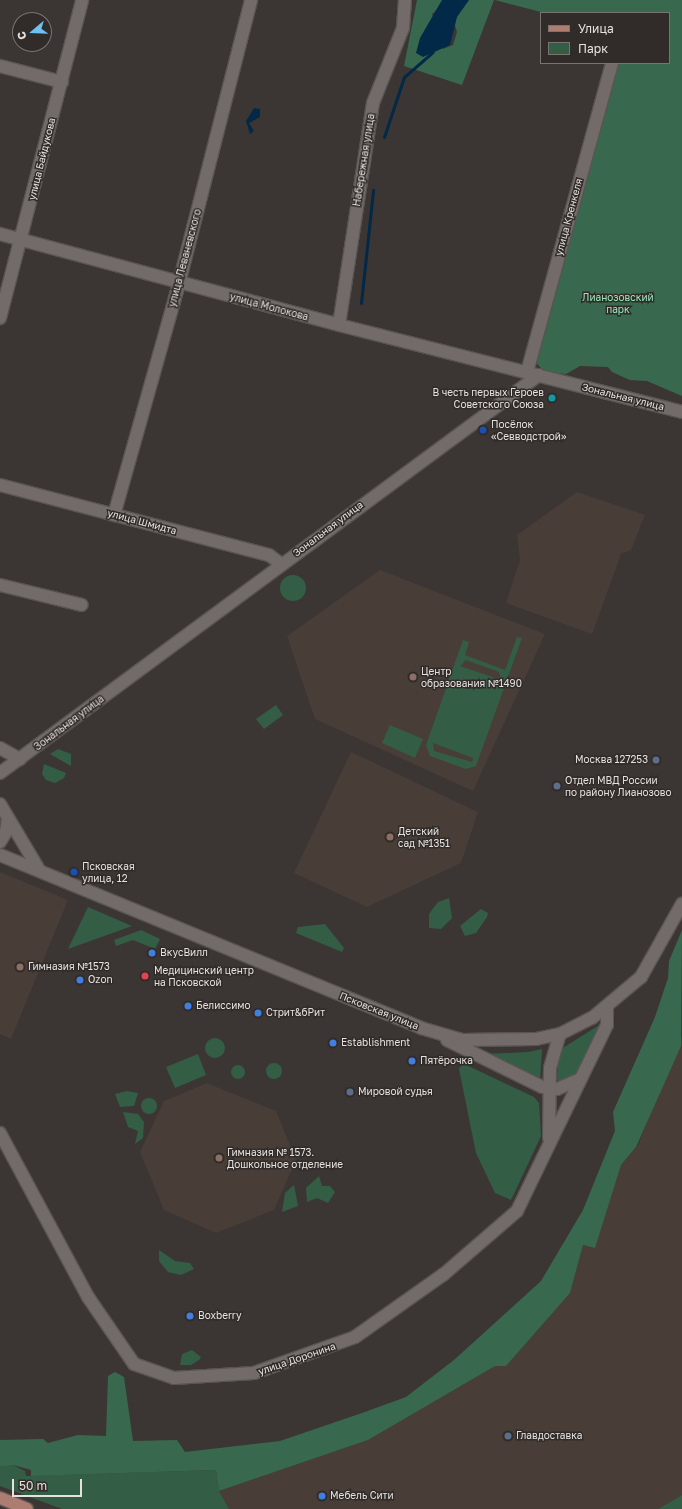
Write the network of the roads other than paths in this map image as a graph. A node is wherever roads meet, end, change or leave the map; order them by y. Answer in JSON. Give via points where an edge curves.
{"nodes":[{"id":1,"x":81,"y":0,"type":"edge"},
{"id":2,"x":251,"y":0,"type":"edge"},
{"id":3,"x":405,"y":0,"type":"edge"},
{"id":4,"x":612,"y":64,"type":"edge"},
{"id":5,"x":0,"y":66,"type":"edge"},
{"id":6,"x":62,"y":82,"type":"junction"},
{"id":7,"x":0,"y":234,"type":"edge"},
{"id":8,"x":22,"y":239,"type":"junction"},
{"id":9,"x":179,"y":283,"type":"junction"},
{"id":10,"x":0,"y":318,"type":"edge"},
{"id":11,"x":339,"y":325,"type":"junction"},
{"id":12,"x":527,"y":372,"type":"junction"},
{"id":13,"x":539,"y":375,"type":"junction"},
{"id":14,"x":682,"y":412,"type":"edge"},
{"id":15,"x":0,"y":485,"type":"edge"},
{"id":16,"x":114,"y":515,"type":"junction"},
{"id":17,"x":282,"y":564,"type":"junction"},
{"id":18,"x":0,"y":585,"type":"edge"},
{"id":19,"x":82,"y":605,"type":"dead end"},
{"id":20,"x":0,"y":748,"type":"edge"},
{"id":21,"x":20,"y":759,"type":"junction"},
{"id":22,"x":0,"y":773,"type":"edge"},
{"id":23,"x":0,"y":804,"type":"edge"},
{"id":24,"x":8,"y":818,"type":"junction"},
{"id":25,"x":0,"y":842,"type":"edge"},
{"id":26,"x":0,"y":855,"type":"edge"},
{"id":27,"x":38,"y":868,"type":"junction"},
{"id":28,"x":682,"y":904,"type":"edge"},
{"id":29,"x":607,"y":1008,"type":"junction"},
{"id":30,"x":560,"y":1034,"type":"junction"},
{"id":31,"x":439,"y":1035,"type":"junction"},
{"id":32,"x":580,"y":1079,"type":"junction"},
{"id":33,"x":530,"y":1083,"type":"junction"},
{"id":34,"x":550,"y":1089,"type":"junction"},
{"id":35,"x":551,"y":1120,"type":"junction"},
{"id":36,"x":0,"y":1133,"type":"edge"},
{"id":37,"x":547,"y":1151,"type":"junction"},
{"id":38,"x":0,"y":1498,"type":"edge"},
{"id":39,"x":27,"y":1509,"type":"edge"}],
"edges":[{"from":1,"to":6,"type":"street","name":"улица Байдукова"},
{"from":2,"to":9,"type":"street","name":"улица Леваневского"},
{"from":3,"to":11,"type":"street","name":"Набережная улица","via":[[403,28],[373,103]]},
{"from":4,"to":12,"type":"street","name":"улица Кренкеля"},
{"from":5,"to":6,"type":"street"},
{"from":6,"to":8,"type":"street","name":"улица Байдукова"},
{"from":7,"to":8,"type":"street","name":"улица Молокова"},
{"from":8,"to":9,"type":"street","name":"улица Молокова"},
{"from":8,"to":10,"type":"street","name":"улица Байдукова"},
{"from":9,"to":11,"type":"street","name":"улица Молокова"},
{"from":9,"to":16,"type":"street","name":"улица Леваневского"},
{"from":11,"to":12,"type":"street","name":"улица Молокова"},
{"from":12,"to":13,"type":"street","name":"улица Молокова"},
{"from":13,"to":14,"type":"street","name":"Зональная улица"},
{"from":13,"to":17,"type":"street","name":"Зональная улица"},
{"from":15,"to":16,"type":"street","name":"улица Шмидта"},
{"from":16,"to":17,"type":"street","name":"улица Шмидта","via":[[269,555]]},
{"from":17,"to":21,"type":"street","name":"Зональная улица"},
{"from":18,"to":19,"type":"street"},
{"from":20,"to":21,"type":"street"},
{"from":21,"to":22,"type":"street","name":"Зональная улица"},
{"from":23,"to":24,"type":"street"},
{"from":24,"to":25,"type":"street","via":[[6,832]]},
{"from":24,"to":27,"type":"street"},
{"from":26,"to":27,"type":"street","name":"Псковская улица"},
{"from":27,"to":31,"type":"street","name":"Псковская улица"},
{"from":28,"to":29,"type":"street","name":"Псковская улица","via":[[641,977]]},
{"from":29,"to":30,"type":"street","name":"Псковская улица"},
{"from":29,"to":32,"type":"street","via":[[607,1025]]},
{"from":30,"to":31,"type":"street","name":"Псковская улица","via":[[490,1042]]},
{"from":30,"to":34,"type":"street","via":[[554,1049]]},
{"from":31,"to":33,"type":"street"},
{"from":32,"to":34,"type":"street","via":[[568,1087]]},
{"from":32,"to":37,"type":"street"},
{"from":33,"to":34,"type":"street"},
{"from":33,"to":35,"type":"street","via":[[544,1103]]},
{"from":34,"to":35,"type":"street"},
{"from":35,"to":37,"type":"street"},
{"from":36,"to":37,"type":"street","name":"улица Доронина","via":[[88,1297],[120,1348],[134,1364],[174,1378],[254,1374],[338,1345],[444,1274],[517,1211]]},
{"from":38,"to":39,"type":"main road"}]}
